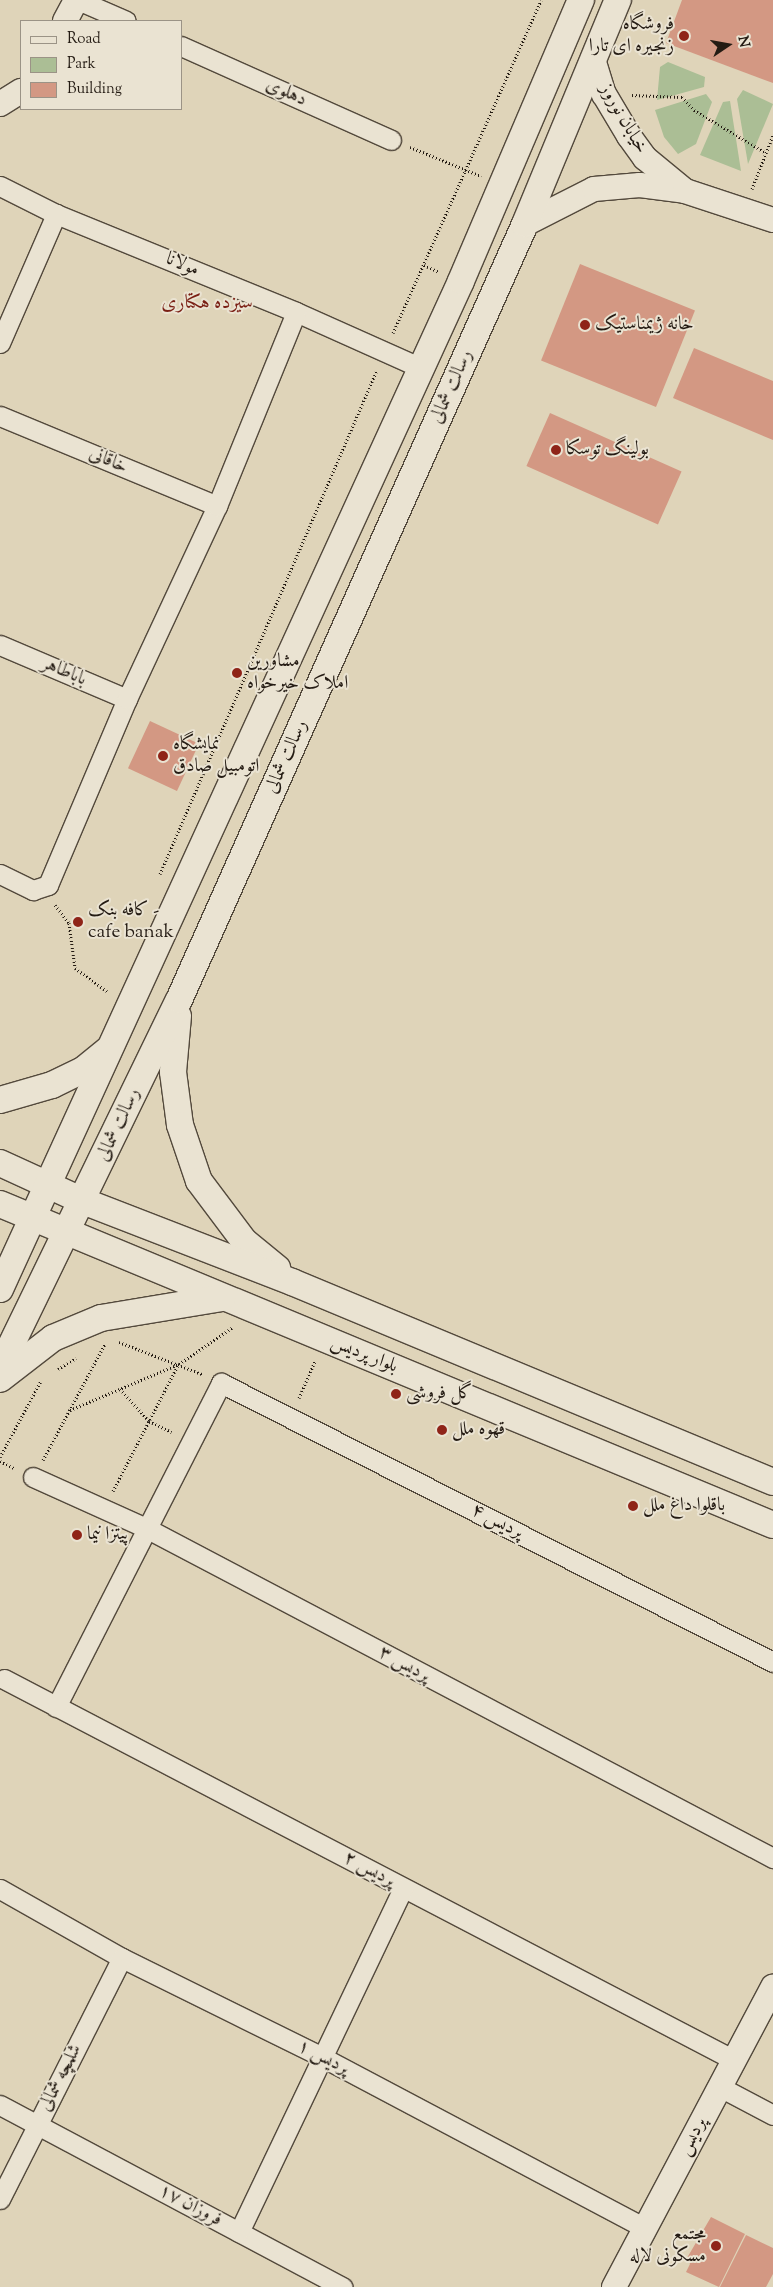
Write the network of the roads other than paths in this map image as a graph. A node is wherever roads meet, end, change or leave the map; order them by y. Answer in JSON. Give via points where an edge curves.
{"nodes":[{"id":1,"x":77,"y":0,"type":"edge"},
{"id":2,"x":581,"y":0,"type":"edge"},
{"id":3,"x":618,"y":0,"type":"edge"},
{"id":4,"x":66,"y":20,"type":"edge"},
{"id":5,"x":124,"y":20,"type":"edge"},
{"id":6,"x":182,"y":46,"type":"edge"},
{"id":7,"x":593,"y":59,"type":"junction"},
{"id":8,"x":20,"y":92,"type":"edge"},
{"id":9,"x":0,"y":104,"type":"edge"},
{"id":10,"x":391,"y":140,"type":"road end"},
{"id":11,"x":0,"y":186,"type":"edge"},
{"id":12,"x":685,"y":191,"type":"junction"},
{"id":13,"x":56,"y":214,"type":"junction"},
{"id":14,"x":773,"y":220,"type":"edge"},
{"id":15,"x":525,"y":224,"type":"junction"},
{"id":16,"x":296,"y":312,"type":"junction"},
{"id":17,"x":2,"y":335,"type":"edge"},
{"id":18,"x":419,"y":367,"type":"junction"},
{"id":19,"x":0,"y":416,"type":"edge"},
{"id":20,"x":216,"y":506,"type":"junction"},
{"id":21,"x":0,"y":644,"type":"edge"},
{"id":22,"x":127,"y":699,"type":"junction"},
{"id":23,"x":0,"y":874,"type":"edge"},
{"id":24,"x":179,"y":1000,"type":"junction"},
{"id":25,"x":111,"y":1048,"type":"junction"},
{"id":26,"x":0,"y":1100,"type":"edge"},
{"id":27,"x":83,"y":1109,"type":"junction"},
{"id":28,"x":119,"y":1126,"type":"junction"},
{"id":29,"x":0,"y":1163,"type":"edge"},
{"id":30,"x":49,"y":1186,"type":"junction"},
{"id":31,"x":84,"y":1201,"type":"junction"},
{"id":32,"x":0,"y":1204,"type":"edge"},
{"id":33,"x":35,"y":1219,"type":"junction"},
{"id":34,"x":66,"y":1231,"type":"junction"},
{"id":35,"x":292,"y":1282,"type":"junction"},
{"id":36,"x":0,"y":1289,"type":"edge"},
{"id":37,"x":224,"y":1298,"type":"junction"},
{"id":38,"x":342,"y":1303,"type":"junction"},
{"id":39,"x":10,"y":1322,"type":"edge"},
{"id":40,"x":316,"y":1352,"type":"junction"},
{"id":41,"x":0,"y":1368,"type":"edge"},
{"id":42,"x":0,"y":1379,"type":"edge"},
{"id":43,"x":33,"y":1477,"type":"road end"},
{"id":44,"x":773,"y":1482,"type":"edge"},
{"id":45,"x":773,"y":1525,"type":"edge"},
{"id":46,"x":146,"y":1528,"type":"junction"},
{"id":47,"x":773,"y":1662,"type":"edge"},
{"id":48,"x":4,"y":1680,"type":"dead end"},
{"id":49,"x":56,"y":1707,"type":"junction"},
{"id":50,"x":773,"y":1858,"type":"edge"},
{"id":51,"x":403,"y":1888,"type":"junction"},
{"id":52,"x":0,"y":1889,"type":"edge"},
{"id":53,"x":122,"y":1958,"type":"junction"},
{"id":54,"x":773,"y":1988,"type":"edge"},
{"id":55,"x":322,"y":2057,"type":"junction"},
{"id":56,"x":734,"y":2060,"type":"junction"},
{"id":57,"x":720,"y":2087,"type":"junction"},
{"id":58,"x":0,"y":2105,"type":"edge"},
{"id":59,"x":773,"y":2115,"type":"edge"},
{"id":60,"x":38,"y":2124,"type":"junction"},
{"id":61,"x":0,"y":2199,"type":"edge"},
{"id":62,"x":645,"y":2228,"type":"junction"},
{"id":63,"x":239,"y":2232,"type":"junction"},
{"id":64,"x":343,"y":2287,"type":"edge"},
{"id":65,"x":614,"y":2287,"type":"edge"}],
"edges":[{"from":1,"to":4,"type":"street"},
{"from":1,"to":5,"type":"street"},
{"from":2,"to":18,"type":"main road","name":"رسالت شمالی","via":[[504,185]]},
{"from":3,"to":7,"type":"main road","name":"رسالت شمالی"},
{"from":6,"to":10,"type":"street","name":"دهلوی"},
{"from":7,"to":12,"type":"street","name":"خیابان نوروز","via":[[604,94],[645,158]]},
{"from":7,"to":15,"type":"main road","name":"رسالت شمالی"},
{"from":8,"to":9,"type":"street"},
{"from":11,"to":13,"type":"street","name":"مولانا"},
{"from":12,"to":14,"type":"street","name":"خیابان نوروز"},
{"from":12,"to":15,"type":"street","name":"خیابان نوروز","via":[[640,185],[594,188]]},
{"from":13,"to":16,"type":"street","name":"مولانا"},
{"from":13,"to":17,"type":"street"},
{"from":15,"to":24,"type":"main road","name":"رسالت شمالی"},
{"from":16,"to":18,"type":"street","name":"مولانا"},
{"from":16,"to":20,"type":"street"},
{"from":18,"to":25,"type":"main road","name":"رسالت شمالی"},
{"from":19,"to":20,"type":"street","name":"خاقانی"},
{"from":20,"to":22,"type":"street"},
{"from":21,"to":22,"type":"street","name":"باباطاهر"},
{"from":22,"to":23,"type":"street","via":[[48,885],[33,890]]},
{"from":24,"to":28,"type":"main road","name":"رسالت شمالی"},
{"from":24,"to":35,"type":"main road","via":[[173,1072],[180,1125],[199,1181],[244,1241]]},
{"from":25,"to":26,"type":"main road","via":[[83,1070],[52,1086]]},
{"from":25,"to":27,"type":"main road","name":"رسالت شمالی"},
{"from":27,"to":28,"type":"main road"},
{"from":27,"to":30,"type":"main road","name":"رسالت شمالی"},
{"from":28,"to":31,"type":"main road","name":"رسالت شمالی"},
{"from":29,"to":30,"type":"main road","name":"بلوار پردیس"},
{"from":30,"to":31,"type":"main road","name":"بلوار پردیس"},
{"from":30,"to":33,"type":"main road","name":"رسالت شمالی"},
{"from":31,"to":34,"type":"main road","name":"رسالت شمالی"},
{"from":31,"to":35,"type":"main road","name":"بلوار پردیس"},
{"from":32,"to":33,"type":"main road","name":"بلوار پردیس"},
{"from":33,"to":34,"type":"main road","name":"بلوار پردیس"},
{"from":33,"to":36,"type":"main road","name":"رسالت شمالی"},
{"from":34,"to":37,"type":"main road","name":"بلوار پردیس"},
{"from":34,"to":39,"type":"main road","name":"رسالت شمالی"},
{"from":35,"to":38,"type":"main road","name":"بلوار پردیس"},
{"from":37,"to":40,"type":"main road","name":"بلوار پردیس"},
{"from":37,"to":42,"type":"main road","via":[[101,1318],[53,1338]]},
{"from":38,"to":40,"type":"main road"},
{"from":38,"to":44,"type":"main road","name":"بلوار پردیس"},
{"from":39,"to":41,"type":"main road","name":"رسالت شمالی"},
{"from":40,"to":45,"type":"main road","name":"بلوار پردیس"},
{"from":43,"to":46,"type":"street","name":"پردیس ۳"},
{"from":46,"to":47,"type":"street","name":"پردیس ۴","via":[[221,1383]]},
{"from":46,"to":49,"type":"street"},
{"from":46,"to":50,"type":"street","name":"پردیس ۳"},
{"from":48,"to":49,"type":"street","name":"پردیس ۲"},
{"from":49,"to":51,"type":"street","name":"پردیس ۲"},
{"from":51,"to":55,"type":"street"},
{"from":51,"to":56,"type":"street","name":"پردیس ۲"},
{"from":52,"to":53,"type":"street","name":"پردیس ۱"},
{"from":53,"to":55,"type":"street","name":"پردیس ۱"},
{"from":53,"to":60,"type":"street","name":"شلمچه شمالی"},
{"from":54,"to":56,"type":"street","name":"پردیس"},
{"from":55,"to":62,"type":"street","name":"پردیس ۱"},
{"from":55,"to":63,"type":"street"},
{"from":56,"to":57,"type":"street","name":"پردیس"},
{"from":57,"to":59,"type":"street"},
{"from":57,"to":62,"type":"street","name":"پردیس"},
{"from":58,"to":60,"type":"street","name":"فروزان ۱۷"},
{"from":60,"to":61,"type":"street","name":"شلمچه شمالی"},
{"from":60,"to":63,"type":"street","name":"فروزان ۱۷"},
{"from":62,"to":65,"type":"street","name":"پردیس"},
{"from":63,"to":64,"type":"street","name":"فروزان ۱۷"}]}
